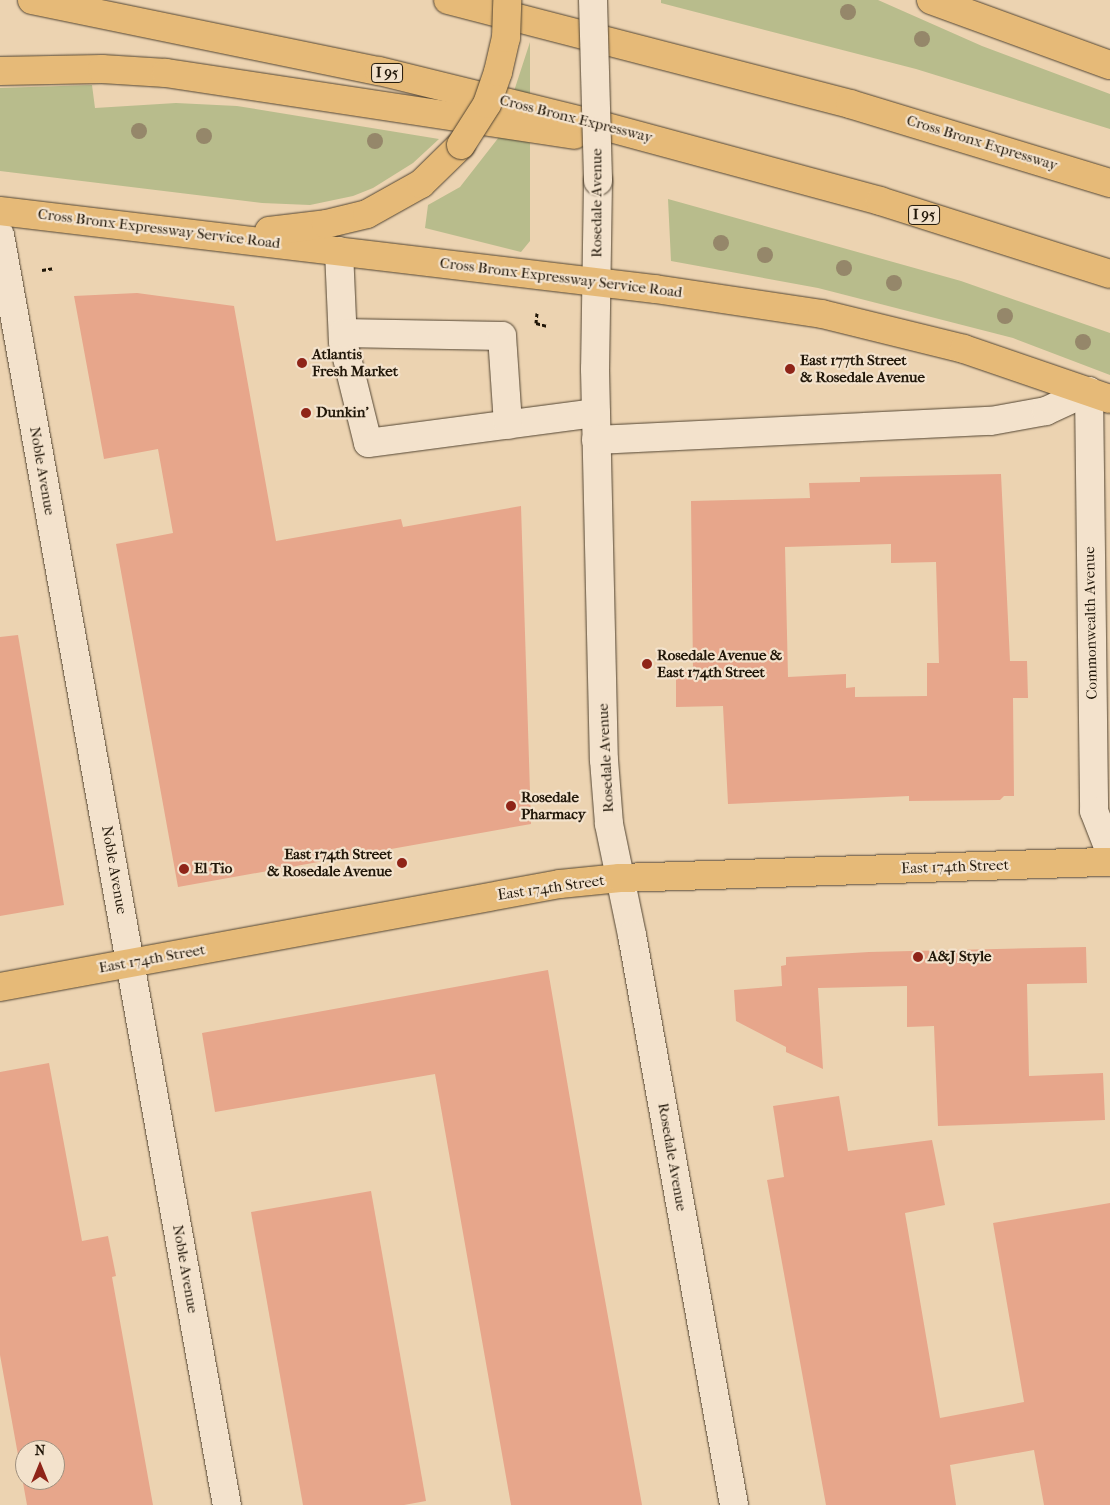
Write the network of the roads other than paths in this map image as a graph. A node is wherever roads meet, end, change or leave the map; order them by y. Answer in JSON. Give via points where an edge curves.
{"nodes":[{"id":1,"x":32,"y":0,"type":"edge"},
{"id":2,"x":448,"y":0,"type":"edge"},
{"id":3,"x":507,"y":0,"type":"edge"},
{"id":4,"x":593,"y":0,"type":"edge"},
{"id":5,"x":931,"y":0,"type":"edge"},
{"id":6,"x":1110,"y":65,"type":"edge"},
{"id":7,"x":0,"y":70,"type":"edge"},
{"id":8,"x":737,"y":162,"type":"junction"},
{"id":9,"x":1110,"y":183,"type":"edge"},
{"id":10,"x":0,"y":211,"type":"edge"},
{"id":11,"x":162,"y":229,"type":"junction"},
{"id":12,"x":0,"y":235,"type":"edge"},
{"id":13,"x":339,"y":251,"type":"junction"},
{"id":14,"x":1110,"y":274,"type":"edge"},
{"id":15,"x":596,"y":282,"type":"junction"},
{"id":16,"x":342,"y":333,"type":"junction"},
{"id":17,"x":1099,"y":395,"type":"edge"},
{"id":18,"x":508,"y":426,"type":"junction"},
{"id":19,"x":596,"y":426,"type":"junction"},
{"id":20,"x":1110,"y":852,"type":"edge"},
{"id":21,"x":1110,"y":862,"type":"edge"},
{"id":22,"x":620,"y":878,"type":"junction"},
{"id":23,"x":129,"y":963,"type":"junction"},
{"id":24,"x":0,"y":988,"type":"edge"},
{"id":25,"x":227,"y":1505,"type":"edge"},
{"id":26,"x":734,"y":1505,"type":"edge"}],
"edges":[{"from":1,"to":8,"type":"main road","name":"Cross Bronx Expressway","number":"I 95","via":[[388,73]]},
{"from":2,"to":9,"type":"main road","name":"Cross Bronx Expressway","via":[[841,101]]},
{"from":3,"to":11,"type":"main road","bridge":true,"via":[[506,38],[486,104],[461,145],[436,172],[404,197],[347,220],[263,231]]},
{"from":4,"to":15,"type":"street","name":"Rosedale Avenue","bridge":true,"via":[[598,181]]},
{"from":5,"to":6,"type":"main road"},
{"from":7,"to":8,"type":"main road","via":[[102,69],[210,78]]},
{"from":8,"to":14,"type":"main road","name":"Cross Bronx Expressway","number":"I 95","via":[[880,201]]},
{"from":10,"to":11,"type":"main road","name":"Cross Bronx Expressway Service Road"},
{"from":11,"to":13,"type":"main road","name":"Cross Bronx Expressway Service Road"},
{"from":12,"to":23,"type":"street","name":"Noble Avenue"},
{"from":13,"to":15,"type":"main road","name":"Cross Bronx Expressway Service Road"},
{"from":13,"to":16,"type":"street"},
{"from":15,"to":17,"type":"main road","name":"Cross Bronx Expressway Service Road","via":[[753,303],[896,330],[1031,370]]},
{"from":15,"to":19,"type":"street","name":"Rosedale Avenue"},
{"from":16,"to":18,"type":"street","via":[[502,336]]},
{"from":16,"to":18,"type":"street","via":[[368,443]]},
{"from":17,"to":19,"type":"street","via":[[1046,411],[991,421]]},
{"from":17,"to":20,"type":"street","name":"Commonwealth Avenue","via":[[1094,811]]},
{"from":18,"to":19,"type":"street"},
{"from":19,"to":22,"type":"street","name":"Rosedale Avenue","via":[[604,760],[609,824]]},
{"from":21,"to":22,"type":"main road","name":"East 174th Street"},
{"from":22,"to":23,"type":"main road","name":"East 174th Street","via":[[560,884]]},
{"from":22,"to":26,"type":"street","name":"Rosedale Avenue"},
{"from":23,"to":24,"type":"main road","name":"East 174th Street"},
{"from":23,"to":25,"type":"street","name":"Noble Avenue"}]}
